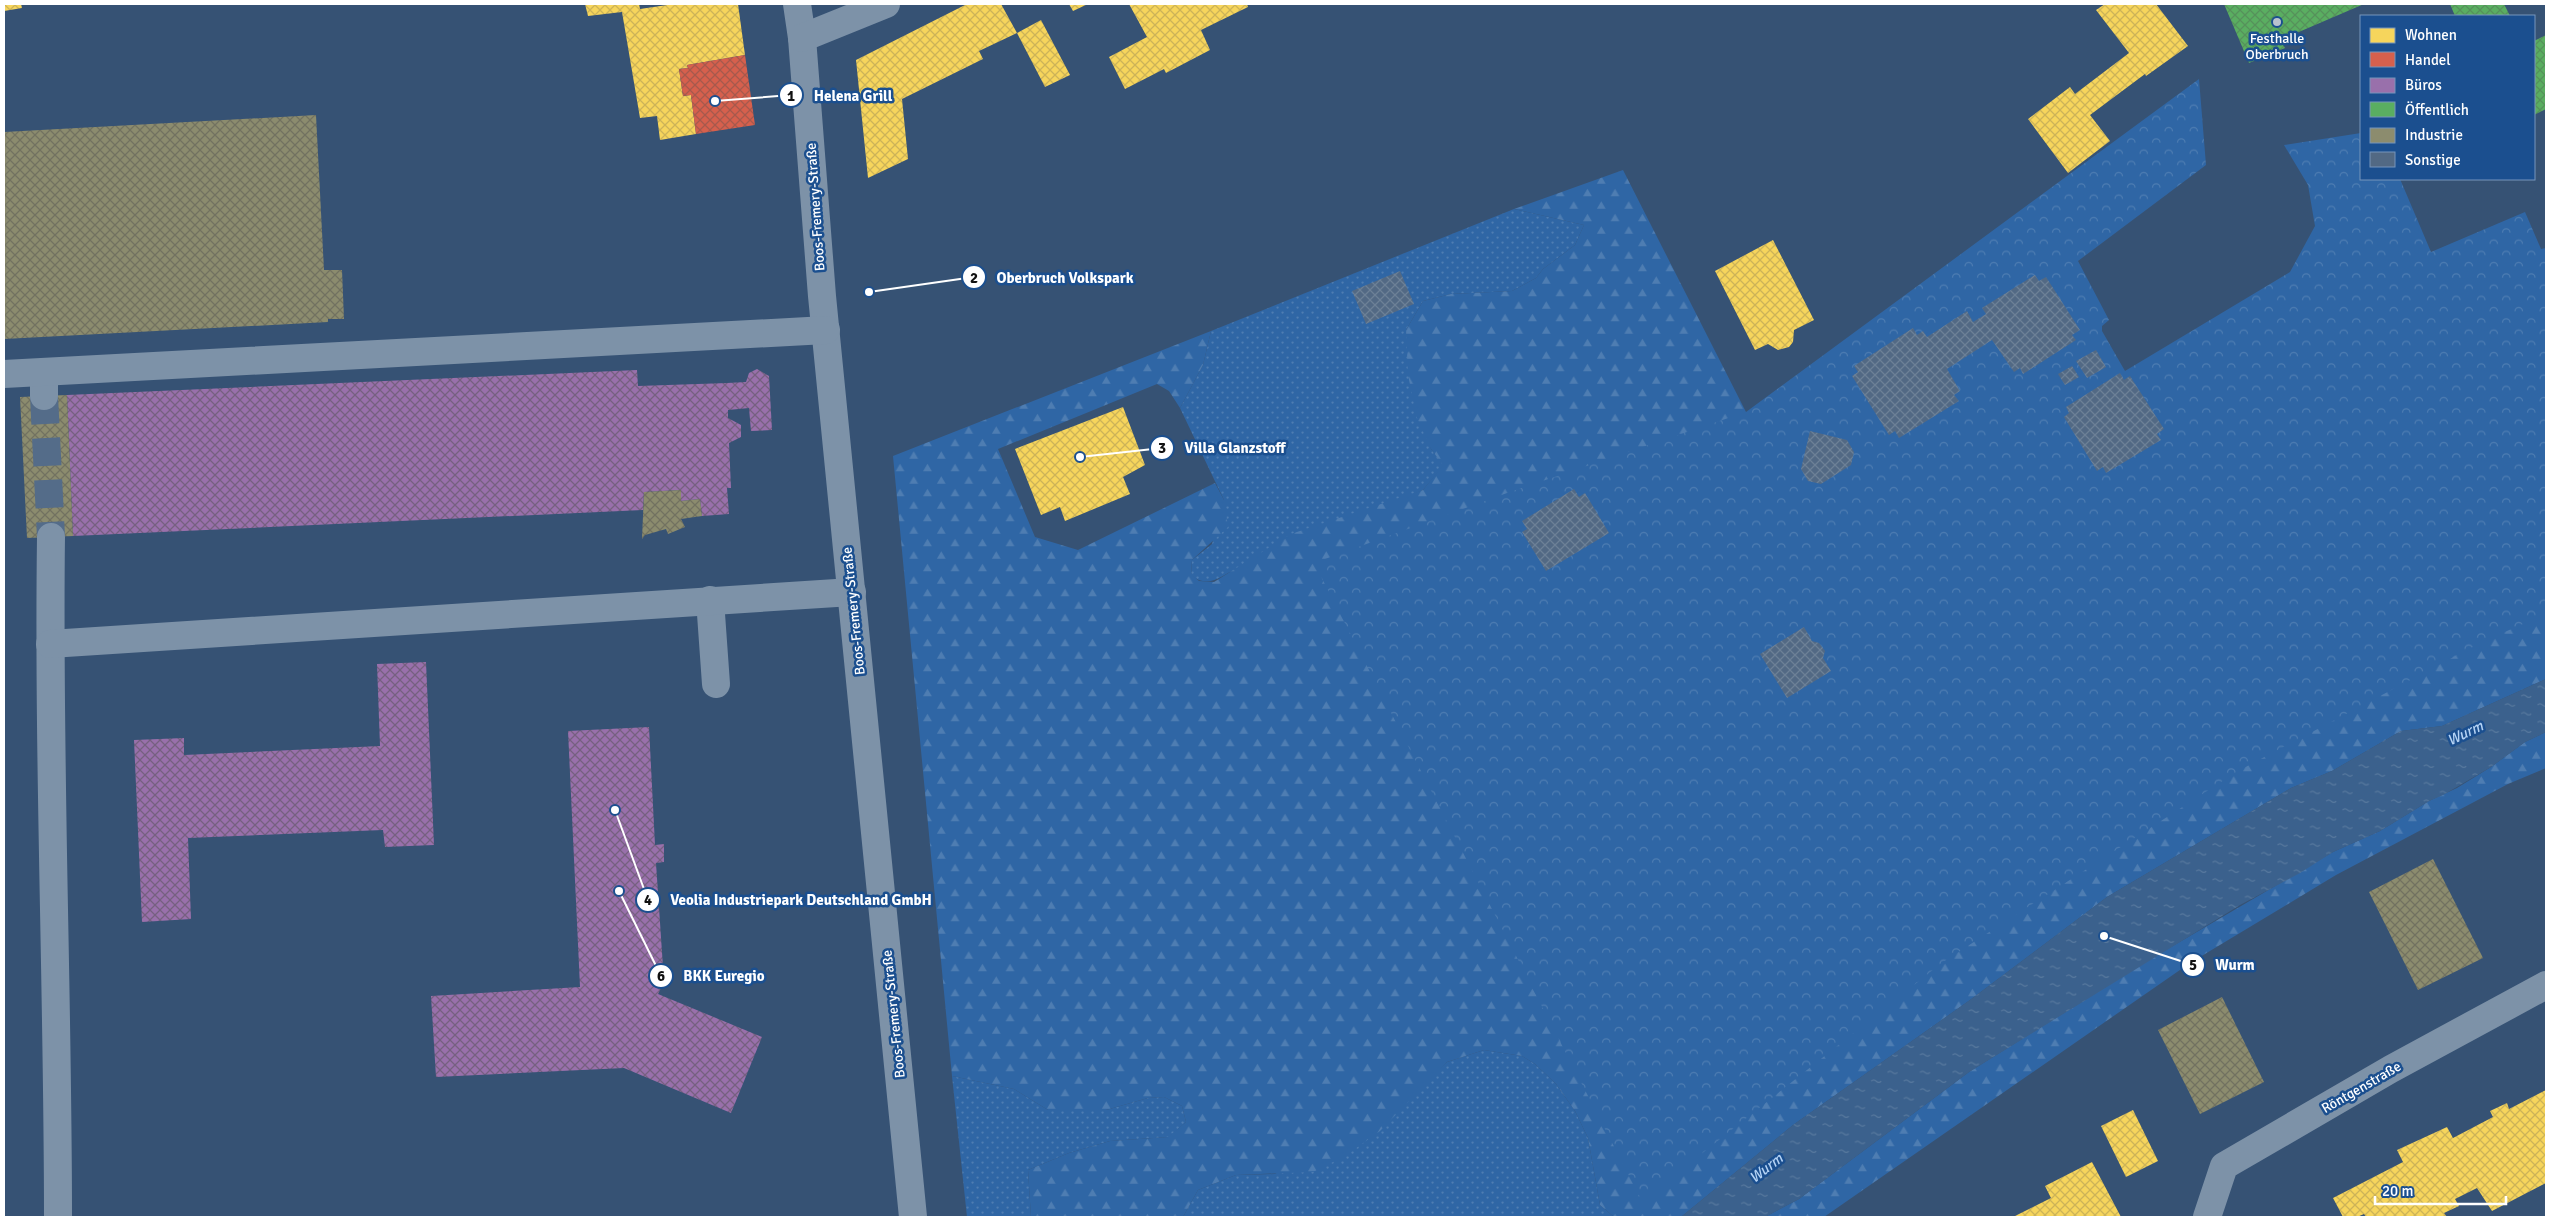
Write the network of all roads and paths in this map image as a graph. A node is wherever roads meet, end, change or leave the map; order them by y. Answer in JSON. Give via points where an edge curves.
{"nodes":[{"id":1,"x":797,"y":4,"type":"edge"},
{"id":2,"x":886,"y":4,"type":"edge"},
{"id":3,"x":802,"y":38,"type":"junction"},
{"id":4,"x":826,"y":330,"type":"junction"},
{"id":5,"x":4,"y":374,"type":"edge"},
{"id":6,"x":51,"y":537,"type":"tunnel mouth"},
{"id":7,"x":852,"y":592,"type":"junction"},
{"id":8,"x":710,"y":600,"type":"junction"},
{"id":9,"x":50,"y":644,"type":"junction"},
{"id":10,"x":716,"y":684,"type":"dead end"},
{"id":11,"x":2546,"y":985,"type":"edge"},
{"id":12,"x":58,"y":1217,"type":"edge"},
{"id":13,"x":913,"y":1217,"type":"edge"},
{"id":14,"x":2207,"y":1217,"type":"edge"}],
"edges":[{"from":1,"to":3,"type":"street","name":"Boos-Fremery-Straße"},
{"from":2,"to":3,"type":"street"},
{"from":3,"to":4,"type":"street","name":"Boos-Fremery-Straße"},
{"from":4,"to":5,"type":"street","via":[[44,384]]},
{"from":4,"to":7,"type":"street","name":"Boos-Fremery-Straße"},
{"from":6,"to":9,"type":"street"},
{"from":7,"to":8,"type":"street"},
{"from":7,"to":13,"type":"street","name":"Boos-Fremery-Straße"},
{"from":8,"to":9,"type":"street"},
{"from":8,"to":10,"type":"street"},
{"from":9,"to":12,"type":"street"},
{"from":11,"to":14,"type":"street","name":"Röntgenstraße","via":[[2224,1166]]}]}
